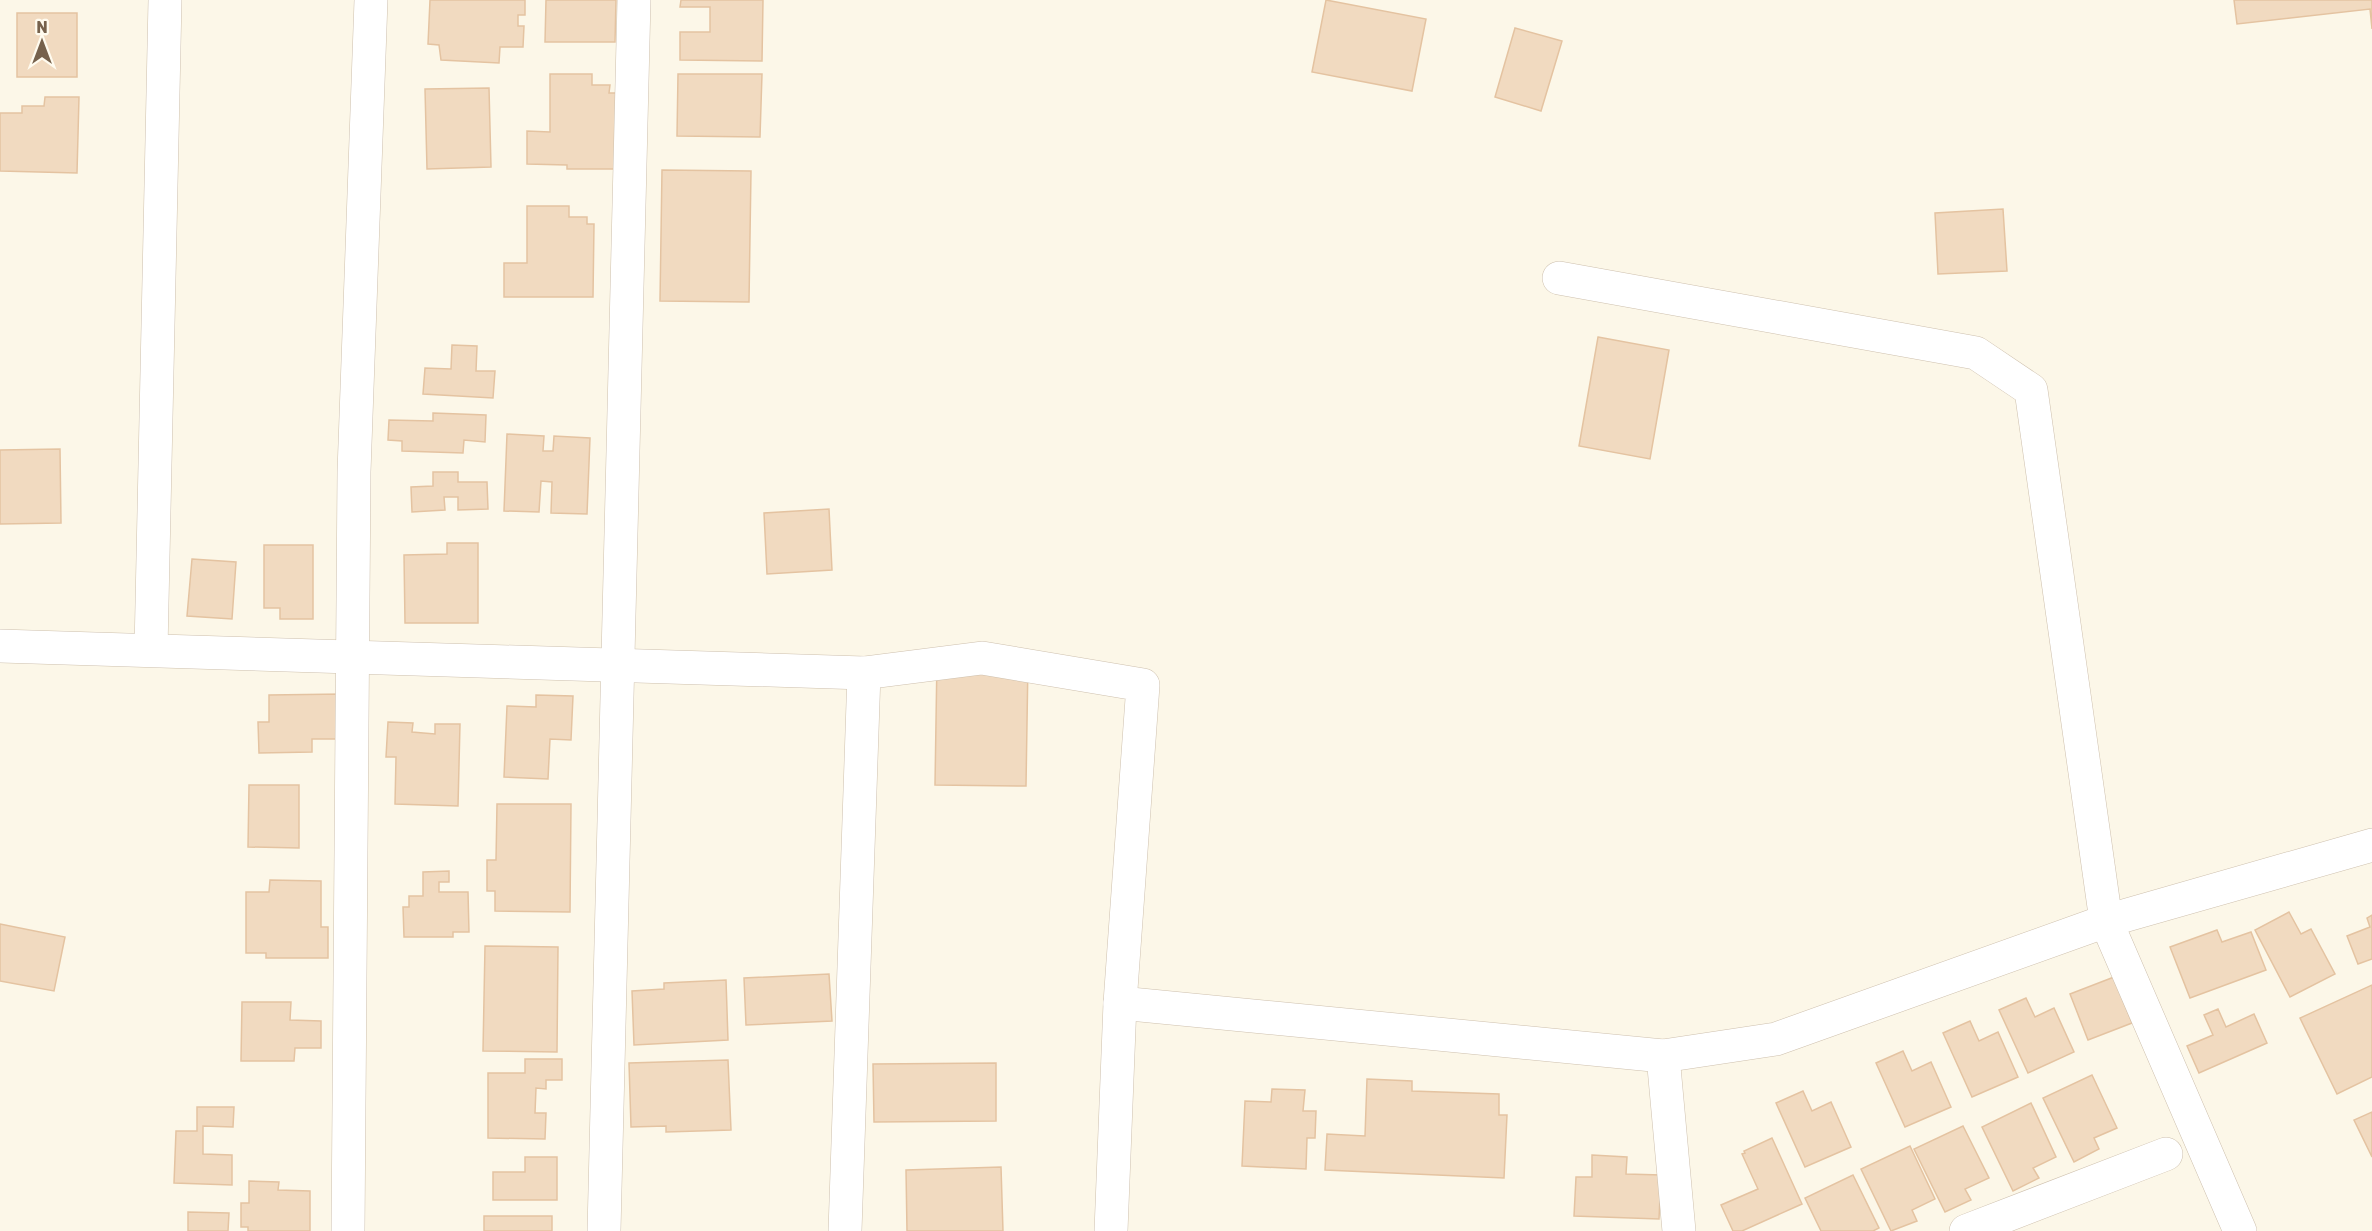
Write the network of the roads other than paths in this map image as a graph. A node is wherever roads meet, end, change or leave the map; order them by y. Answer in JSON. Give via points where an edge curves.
{"nodes":[{"id":1,"x":165,"y":0,"type":"edge"},
{"id":2,"x":371,"y":0,"type":"edge"},
{"id":3,"x":634,"y":0,"type":"edge"},
{"id":4,"x":1559,"y":278,"type":"dead end"},
{"id":5,"x":0,"y":646,"type":"edge"},
{"id":6,"x":151,"y":650,"type":"junction"},
{"id":7,"x":352,"y":657,"type":"junction"},
{"id":8,"x":618,"y":665,"type":"junction"},
{"id":9,"x":864,"y":673,"type":"junction"},
{"id":10,"x":2372,"y":845,"type":"edge"},
{"id":11,"x":2106,"y":921,"type":"junction"},
{"id":12,"x":1120,"y":1003,"type":"junction"},
{"id":13,"x":1663,"y":1056,"type":"junction"},
{"id":14,"x":2166,"y":1154,"type":"dead end"},
{"id":15,"x":1973,"y":1230,"type":"edge"},
{"id":16,"x":348,"y":1231,"type":"edge"},
{"id":17,"x":604,"y":1231,"type":"edge"},
{"id":18,"x":845,"y":1231,"type":"edge"},
{"id":19,"x":1111,"y":1231,"type":"edge"},
{"id":20,"x":1679,"y":1231,"type":"edge"},
{"id":21,"x":2240,"y":1231,"type":"edge"}],
"edges":[{"from":1,"to":6,"type":"street"},
{"from":2,"to":7,"type":"street","via":[[354,472]]},
{"from":3,"to":8,"type":"street"},
{"from":4,"to":11,"type":"street","via":[[1976,353],[2031,390]]},
{"from":5,"to":6,"type":"street"},
{"from":6,"to":7,"type":"street"},
{"from":7,"to":8,"type":"street"},
{"from":7,"to":16,"type":"street"},
{"from":8,"to":9,"type":"street"},
{"from":8,"to":17,"type":"street"},
{"from":9,"to":12,"type":"street","via":[[982,658],[1143,685]]},
{"from":9,"to":18,"type":"street"},
{"from":10,"to":11,"type":"street"},
{"from":11,"to":13,"type":"street","via":[[1776,1039]]},
{"from":11,"to":21,"type":"street"},
{"from":12,"to":13,"type":"street"},
{"from":12,"to":19,"type":"street"},
{"from":13,"to":20,"type":"street"},
{"from":14,"to":15,"type":"street"}]}
